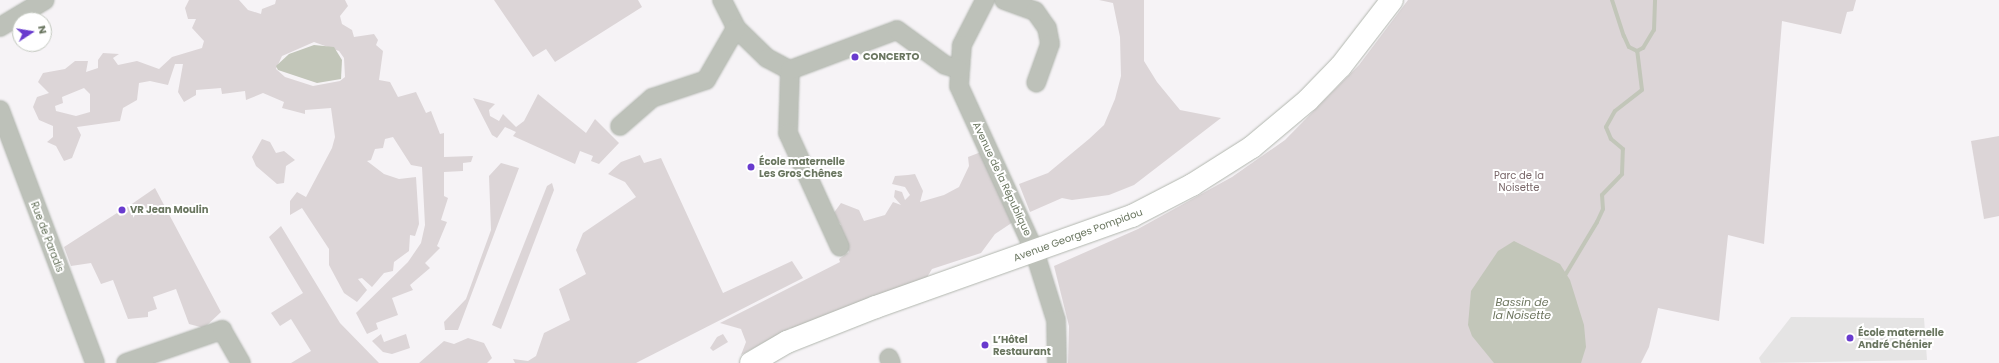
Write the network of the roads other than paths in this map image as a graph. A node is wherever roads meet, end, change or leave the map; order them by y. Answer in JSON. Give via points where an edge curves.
{"nodes":[{"id":1,"x":45,"y":0,"type":"edge"},
{"id":2,"x":722,"y":0,"type":"edge"},
{"id":3,"x":985,"y":0,"type":"edge"},
{"id":4,"x":1004,"y":0,"type":"edge"},
{"id":5,"x":1392,"y":0,"type":"edge"},
{"id":6,"x":0,"y":27,"type":"edge"},
{"id":7,"x":736,"y":28,"type":"junction"},
{"id":8,"x":958,"y":69,"type":"junction"},
{"id":9,"x":790,"y":70,"type":"junction"},
{"id":10,"x":1036,"y":83,"type":"dead end"},
{"id":11,"x":0,"y":110,"type":"edge"},
{"id":12,"x":620,"y":126,"type":"dead end"},
{"id":13,"x":840,"y":247,"type":"dead end"},
{"id":14,"x":1034,"y":250,"type":"junction"},
{"id":15,"x":96,"y":363,"type":"edge"},
{"id":16,"x":126,"y":363,"type":"edge"},
{"id":17,"x":241,"y":363,"type":"edge"},
{"id":18,"x":751,"y":363,"type":"edge"},
{"id":19,"x":1057,"y":363,"type":"edge"}],
"edges":[{"from":1,"to":6,"type":"street"},
{"from":2,"to":7,"type":"street"},
{"from":3,"to":8,"type":"street","name":"Avenue de la République","via":[[962,44]]},
{"from":4,"to":10,"type":"street","via":[[1035,11],[1047,28],[1050,44]]},
{"from":5,"to":14,"type":"main road","name":"Avenue Georges Pompidou","via":[[1341,66],[1308,100],[1252,147],[1163,202],[1100,228]]},
{"from":7,"to":9,"type":"street","via":[[766,58]]},
{"from":7,"to":12,"type":"street","via":[[706,80],[652,98]]},
{"from":8,"to":9,"type":"street","via":[[945,66],[897,30]]},
{"from":8,"to":14,"type":"street","name":"Avenue de la République","via":[[959,86]]},
{"from":9,"to":13,"type":"street","via":[[788,133]]},
{"from":11,"to":15,"type":"street","name":"Rue de Paradis"},
{"from":14,"to":18,"type":"main road","name":"Avenue Georges Pompidou","via":[[876,306],[787,342]]},
{"from":14,"to":19,"type":"street","name":"Avenue de la République","via":[[1056,320]]},
{"from":16,"to":17,"type":"street","via":[[222,330]]}]}
